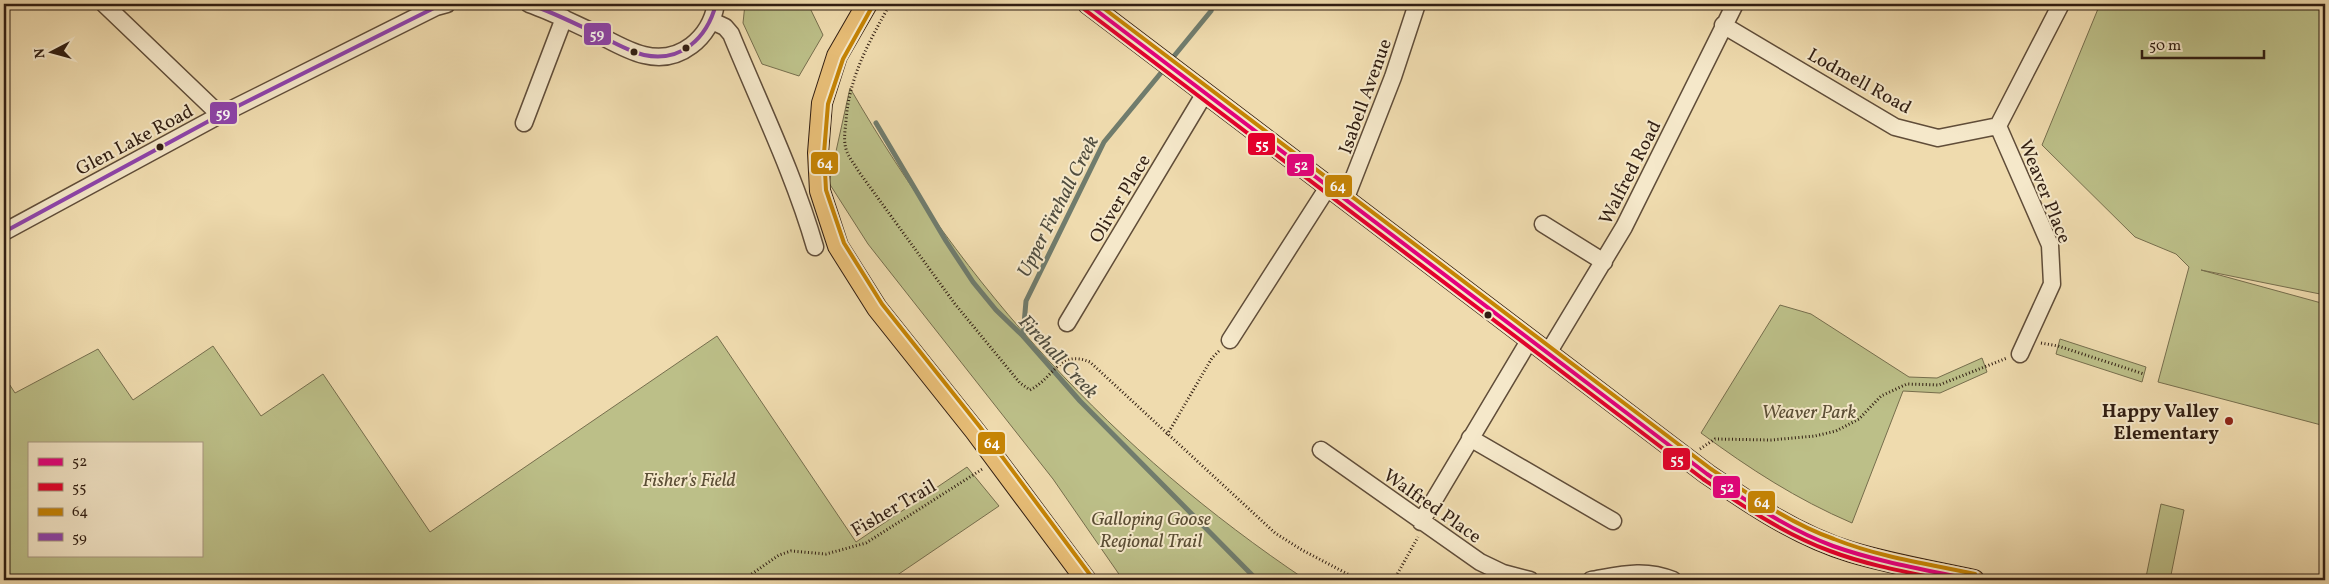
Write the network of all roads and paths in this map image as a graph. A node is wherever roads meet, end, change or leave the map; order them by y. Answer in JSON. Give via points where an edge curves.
{"nodes":[{"id":1,"x":104,"y":4,"type":"edge"},
{"id":2,"x":447,"y":4,"type":"edge"},
{"id":3,"x":529,"y":4,"type":"edge"},
{"id":4,"x":716,"y":4,"type":"edge"},
{"id":5,"x":867,"y":4,"type":"edge"},
{"id":6,"x":890,"y":4,"type":"edge"},
{"id":7,"x":1088,"y":4,"type":"edge"},
{"id":8,"x":1417,"y":4,"type":"edge"},
{"id":9,"x":1735,"y":4,"type":"edge"},
{"id":10,"x":2061,"y":4,"type":"edge"},
{"id":11,"x":564,"y":18,"type":"junction"},
{"id":12,"x":712,"y":21,"type":"junction"},
{"id":13,"x":1723,"y":25,"type":"junction"},
{"id":14,"x":1205,"y":93,"type":"junction"},
{"id":15,"x":220,"y":115,"type":"junction"},
{"id":16,"x":524,"y":123,"type":"dead end"},
{"id":17,"x":1998,"y":126,"type":"junction"},
{"id":18,"x":1328,"y":187,"type":"junction"},
{"id":19,"x":1345,"y":200,"type":"junction"},
{"id":20,"x":1543,"y":224,"type":"dead end"},
{"id":21,"x":4,"y":232,"type":"edge"},
{"id":22,"x":815,"y":248,"type":"dead end"},
{"id":23,"x":1604,"y":262,"type":"junction"},
{"id":24,"x":1067,"y":323,"type":"dead end"},
{"id":25,"x":1530,"y":339,"type":"junction"},
{"id":26,"x":1230,"y":340,"type":"joint"},
{"id":27,"x":2023,"y":347,"type":"junction"},
{"id":28,"x":1548,"y":353,"type":"junction"},
{"id":29,"x":2144,"y":374,"type":"dead end"},
{"id":30,"x":1167,"y":435,"type":"junction"},
{"id":31,"x":1470,"y":438,"type":"junction"},
{"id":32,"x":1320,"y":450,"type":"dead end"},
{"id":33,"x":1688,"y":458,"type":"junction"},
{"id":34,"x":996,"y":460,"type":"junction"},
{"id":35,"x":1614,"y":521,"type":"dead end"},
{"id":36,"x":1423,"y":523,"type":"junction"},
{"id":37,"x":1645,"y":576,"type":"edge"},
{"id":38,"x":743,"y":580,"type":"edge"},
{"id":39,"x":1086,"y":580,"type":"edge"},
{"id":40,"x":1359,"y":580,"type":"edge"},
{"id":41,"x":1394,"y":580,"type":"edge"},
{"id":42,"x":1530,"y":580,"type":"edge"},
{"id":43,"x":1590,"y":580,"type":"edge"},
{"id":44,"x":1672,"y":580,"type":"edge"},
{"id":45,"x":1974,"y":580,"type":"edge"}],
"edges":[{"from":1,"to":15,"type":"street"},
{"from":2,"to":15,"type":"street","name":"Glen Lake Road"},
{"from":3,"to":11,"type":"street"},
{"from":4,"to":12,"type":"street"},
{"from":5,"to":34,"type":"main road","via":[[837,56],[822,103],[818,153],[820,191],[838,246],[877,308]]},
{"from":6,"to":30,"type":"path","via":[[862,56],[852,83],[844,134],[847,152],[955,304],[1020,383],[1030,390],[1059,364],[1079,358],[1090,362]]},
{"from":7,"to":14,"type":"main road"},
{"from":8,"to":19,"type":"street","name":"Isabell Avenue","via":[[1393,77]]},
{"from":9,"to":13,"type":"street","name":"Walfred Road"},
{"from":10,"to":17,"type":"street"},
{"from":11,"to":12,"type":"street","via":[[628,50],[655,57],[685,50],[696,43]]},
{"from":11,"to":16,"type":"street"},
{"from":12,"to":22,"type":"street","via":[[731,34],[786,162]]},
{"from":13,"to":17,"type":"street","name":"Lodmell Road","via":[[1895,127],[1938,138]]},
{"from":13,"to":23,"type":"street","name":"Walfred Road","via":[[1650,178]]},
{"from":14,"to":18,"type":"main road"},
{"from":14,"to":24,"type":"street","name":"Oliver Place"},
{"from":15,"to":21,"type":"street","name":"Glen Lake Road"},
{"from":17,"to":27,"type":"street","name":"Weaver Place","via":[[2050,245],[2052,284]]},
{"from":18,"to":19,"type":"main road"},
{"from":18,"to":26,"type":"street"},
{"from":19,"to":25,"type":"main road"},
{"from":20,"to":23,"type":"street"},
{"from":23,"to":28,"type":"street","name":"Walfred Road"},
{"from":25,"to":28,"type":"main road"},
{"from":25,"to":31,"type":"street"},
{"from":26,"to":30,"type":"path","via":[[1212,358]]},
{"from":27,"to":29,"type":"path","via":[[2058,346]]},
{"from":27,"to":33,"type":"path","via":[[1939,385],[1907,384],[1882,396],[1859,418],[1836,431],[1771,440],[1715,439]]},
{"from":28,"to":33,"type":"main road"},
{"from":30,"to":40,"type":"path","via":[[1275,533]]},
{"from":31,"to":35,"type":"street"},
{"from":31,"to":36,"type":"street"},
{"from":32,"to":36,"type":"street","name":"Walfred Place"},
{"from":33,"to":45,"type":"main road","via":[[1753,505],[1824,542],[1858,554]]},
{"from":34,"to":38,"type":"path","name":"Fisher Trail","via":[[866,543],[826,554],[791,551],[779,555]]},
{"from":34,"to":39,"type":"main road"},
{"from":36,"to":41,"type":"path"},
{"from":36,"to":42,"type":"street","name":"Walfred Place","via":[[1480,562],[1503,573]]},
{"from":37,"to":43,"type":"street","via":[[1632,572]]},
{"from":37,"to":44,"type":"street"}]}
